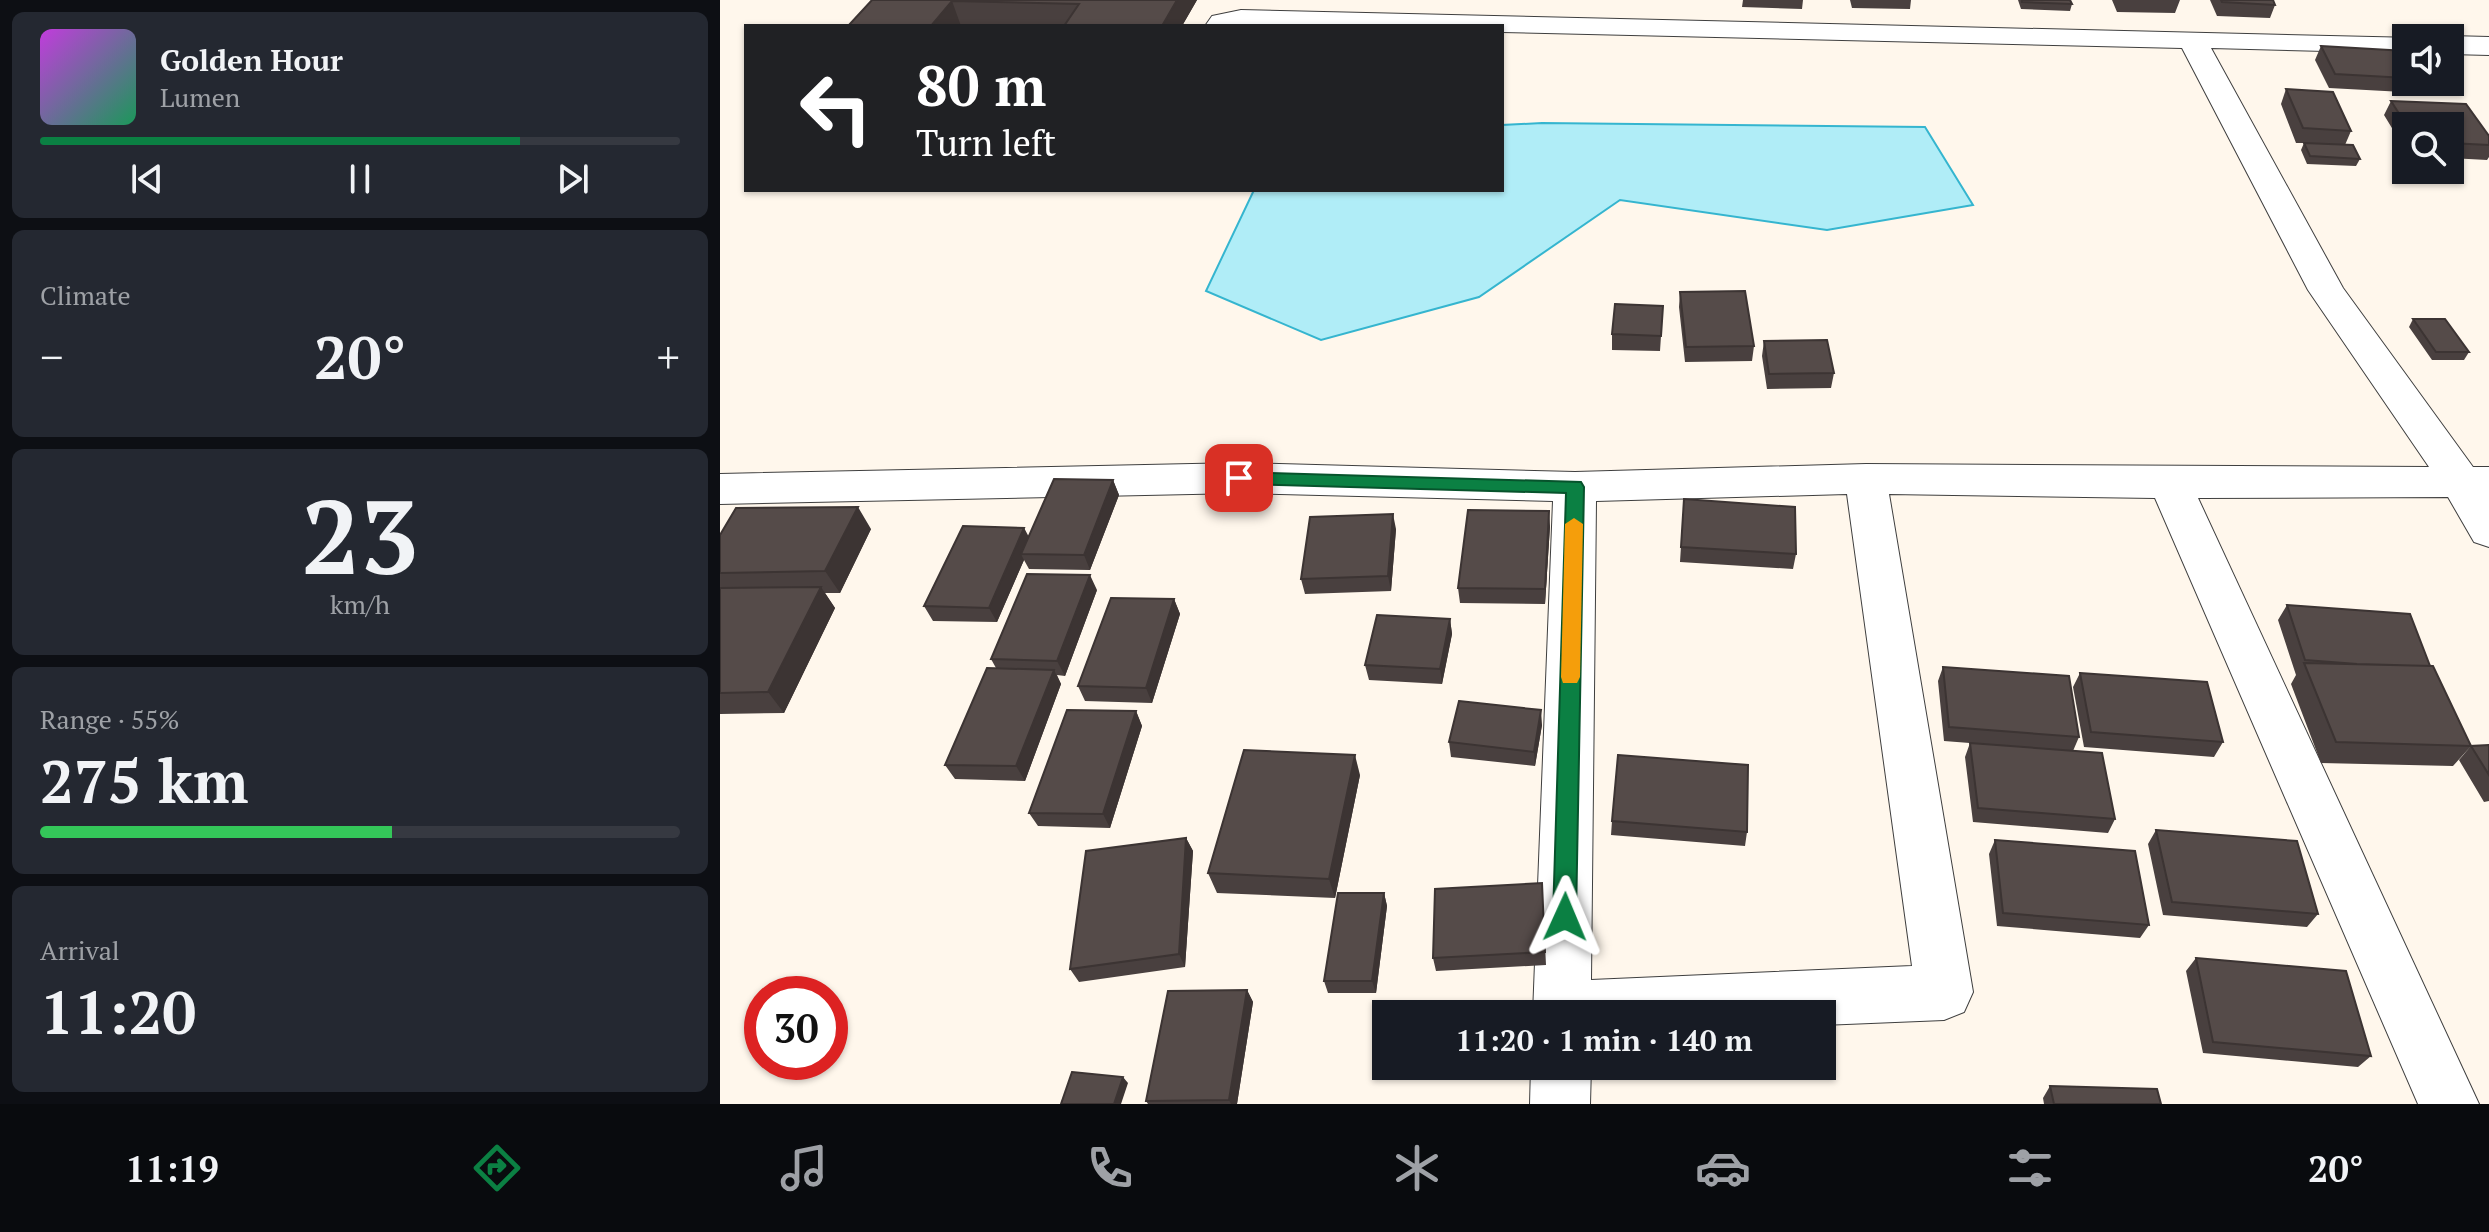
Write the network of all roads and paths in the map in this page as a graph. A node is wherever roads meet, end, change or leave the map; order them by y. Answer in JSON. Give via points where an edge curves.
{"nodes":[{"id":1,"x":1709,"y":14,"type":"edge"},
{"id":2,"x":1220,"y":24,"type":"edge"},
{"id":3,"x":2193,"y":41,"type":"junction"},
{"id":4,"x":2392,"y":44,"type":"edge"},
{"id":5,"x":2464,"y":45,"type":"edge"},
{"id":6,"x":2489,"y":46,"type":"edge"},
{"id":7,"x":1866,"y":479,"type":"junction"},
{"id":8,"x":2475,"y":482,"type":"edge"},
{"id":9,"x":2170,"y":483,"type":"junction"},
{"id":10,"x":1575,"y":487,"type":"junction"},
{"id":11,"x":720,"y":489,"type":"edge"},
{"id":12,"x":2489,"y":531,"type":"edge"},
{"id":13,"x":1562,"y":1000,"type":"edge"},
{"id":14,"x":1791,"y":1000,"type":"edge"},
{"id":15,"x":1561,"y":1080,"type":"edge"},
{"id":16,"x":1560,"y":1104,"type":"edge"},
{"id":17,"x":2449,"y":1104,"type":"edge"}],
"edges":[{"from":1,"to":2,"type":"street","via":[[1241,18]]},
{"from":1,"to":3,"type":"street"},
{"from":3,"to":4,"type":"street"},
{"from":3,"to":8,"type":"street","via":[[2326,290]]},
{"from":5,"to":6,"type":"street"},
{"from":7,"to":9,"type":"street"},
{"from":7,"to":10,"type":"street"},
{"from":7,"to":14,"type":"street","via":[[1944,992]]},
{"from":8,"to":9,"type":"street"},
{"from":8,"to":12,"type":"street"},
{"from":9,"to":17,"type":"street"},
{"from":10,"to":11,"type":"street","via":[[1239,478]]},
{"from":10,"to":13,"type":"street"},
{"from":15,"to":16,"type":"street"}]}
